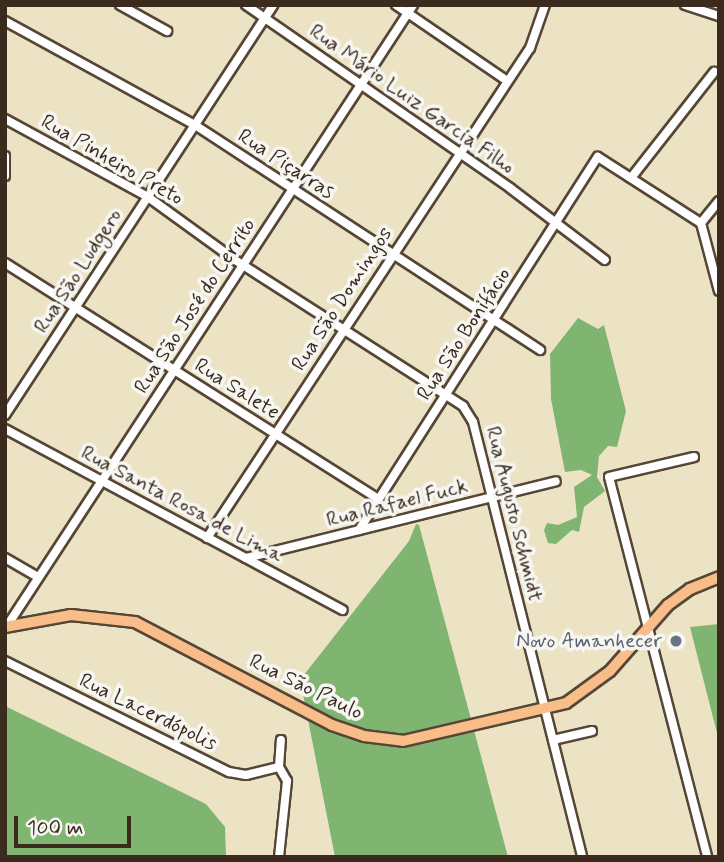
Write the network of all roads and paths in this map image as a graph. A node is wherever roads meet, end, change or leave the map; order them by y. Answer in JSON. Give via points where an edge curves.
{"nodes":[{"id":1,"x":120,"y":5,"type":"edge"},
{"id":2,"x":246,"y":5,"type":"edge"},
{"id":3,"x":273,"y":5,"type":"edge"},
{"id":4,"x":396,"y":5,"type":"edge"},
{"id":5,"x":545,"y":5,"type":"edge"},
{"id":6,"x":685,"y":5,"type":"edge"},
{"id":7,"x":410,"y":9,"type":"edge"},
{"id":8,"x":719,"y":16,"type":"edge"},
{"id":9,"x":264,"y":18,"type":"junction"},
{"id":10,"x":5,"y":21,"type":"edge"},
{"id":11,"x":167,"y":31,"type":"dead end"},
{"id":12,"x":714,"y":72,"type":"dead end"},
{"id":13,"x":506,"y":80,"type":"junction"},
{"id":14,"x":361,"y":85,"type":"junction"},
{"id":15,"x":5,"y":119,"type":"edge"},
{"id":16,"x":195,"y":125,"type":"junction"},
{"id":17,"x":459,"y":152,"type":"junction"},
{"id":18,"x":5,"y":156,"type":"edge"},
{"id":19,"x":5,"y":176,"type":"edge"},
{"id":20,"x":631,"y":178,"type":"junction"},
{"id":21,"x":292,"y":190,"type":"junction"},
{"id":22,"x":148,"y":197,"type":"junction"},
{"id":23,"x":719,"y":201,"type":"edge"},
{"id":24,"x":701,"y":223,"type":"junction"},
{"id":25,"x":554,"y":226,"type":"junction"},
{"id":26,"x":392,"y":254,"type":"junction"},
{"id":27,"x":605,"y":260,"type":"dead end"},
{"id":28,"x":5,"y":263,"type":"edge"},
{"id":29,"x":243,"y":265,"type":"junction"},
{"id":30,"x":719,"y":291,"type":"edge"},
{"id":31,"x":75,"y":307,"type":"junction"},
{"id":32,"x":494,"y":320,"type":"junction"},
{"id":33,"x":343,"y":329,"type":"junction"},
{"id":34,"x":540,"y":350,"type":"dead end"},
{"id":35,"x":174,"y":370,"type":"junction"},
{"id":36,"x":446,"y":394,"type":"junction"},
{"id":37,"x":5,"y":415,"type":"edge"},
{"id":38,"x":5,"y":429,"type":"edge"},
{"id":39,"x":275,"y":434,"type":"junction"},
{"id":40,"x":694,"y":457,"type":"dead end"},
{"id":41,"x":102,"y":481,"type":"junction"},
{"id":42,"x":556,"y":481,"type":"dead end"},
{"id":43,"x":492,"y":497,"type":"junction"},
{"id":44,"x":378,"y":499,"type":"junction"},
{"id":45,"x":359,"y":530,"type":"junction"},
{"id":46,"x":207,"y":538,"type":"junction"},
{"id":47,"x":5,"y":558,"type":"edge"},
{"id":48,"x":246,"y":558,"type":"junction"},
{"id":49,"x":719,"y":577,"type":"edge"},
{"id":50,"x":38,"y":578,"type":"junction"},
{"id":51,"x":343,"y":610,"type":"dead end"},
{"id":52,"x":6,"y":626,"type":"edge"},
{"id":53,"x":648,"y":628,"type":"junction"},
{"id":54,"x":5,"y":662,"type":"edge"},
{"id":55,"x":546,"y":711,"type":"junction"},
{"id":56,"x":592,"y":731,"type":"dead end"},
{"id":57,"x":281,"y":740,"type":"dead end"},
{"id":58,"x":553,"y":740,"type":"junction"},
{"id":59,"x":279,"y":767,"type":"junction"},
{"id":60,"x":279,"y":857,"type":"edge"},
{"id":61,"x":582,"y":857,"type":"edge"},
{"id":62,"x":707,"y":857,"type":"edge"}],
"edges":[{"from":1,"to":11,"type":"street"},
{"from":2,"to":9,"type":"street","name":"Rua Mário Luiz Garcia Filho"},
{"from":3,"to":9,"type":"street","name":"Rua São Ludgero"},
{"from":4,"to":7,"type":"street"},
{"from":5,"to":13,"type":"street","name":"Rua São Domingos","via":[[530,48]]},
{"from":6,"to":8,"type":"street"},
{"from":7,"to":13,"type":"street"},
{"from":7,"to":14,"type":"street","name":"Rua São José do Cerrito"},
{"from":9,"to":14,"type":"street","name":"Rua Mário Luiz Garcia Filho"},
{"from":9,"to":16,"type":"street","name":"Rua São Ludgero"},
{"from":10,"to":16,"type":"street","name":"Rua Piçarras"},
{"from":12,"to":20,"type":"street"},
{"from":13,"to":17,"type":"street","name":"Rua São Domingos"},
{"from":14,"to":17,"type":"street","name":"Rua Mário Luiz Garcia Filho"},
{"from":14,"to":21,"type":"street","name":"Rua São José do Cerrito"},
{"from":15,"to":22,"type":"street","name":"Rua Pinheiro Preto"},
{"from":16,"to":21,"type":"street","name":"Rua Piçarras"},
{"from":16,"to":22,"type":"street","name":"Rua São Ludgero"},
{"from":17,"to":25,"type":"street","name":"Rua Mário Luiz Garcia Filho","via":[[527,200]]},
{"from":17,"to":26,"type":"street","name":"Rua São Domingos"},
{"from":18,"to":19,"type":"street"},
{"from":20,"to":24,"type":"street"},
{"from":20,"to":25,"type":"street","name":"Rua São Bonifácio","via":[[598,157]]},
{"from":21,"to":26,"type":"street","name":"Rua Piçarras"},
{"from":21,"to":29,"type":"street","name":"Rua São José do Cerrito"},
{"from":22,"to":29,"type":"street","name":"Rua Pinheiro Preto"},
{"from":22,"to":31,"type":"street","name":"Rua São Ludgero"},
{"from":23,"to":24,"type":"street"},
{"from":24,"to":30,"type":"street"},
{"from":25,"to":27,"type":"street","name":"Rua Mário Luiz Garcia Filho"},
{"from":25,"to":32,"type":"street","name":"Rua São Bonifácio"},
{"from":26,"to":32,"type":"street","name":"Rua Piçarras"},
{"from":26,"to":33,"type":"street","name":"Rua São Domingos"},
{"from":28,"to":31,"type":"street","name":"Rua Salete"},
{"from":29,"to":33,"type":"street","name":"Rua Pinheiro Preto"},
{"from":29,"to":35,"type":"street","name":"Rua São José do Cerrito"},
{"from":31,"to":35,"type":"street","name":"Rua Salete"},
{"from":31,"to":37,"type":"street","name":"Rua São Ludgero"},
{"from":32,"to":34,"type":"street","name":"Rua Piçarras"},
{"from":32,"to":36,"type":"street","name":"Rua São Bonifácio"},
{"from":33,"to":36,"type":"street","name":"Rua Pinheiro Preto"},
{"from":33,"to":39,"type":"street","name":"Rua São Domingos"},
{"from":35,"to":39,"type":"street","name":"Rua Salete"},
{"from":35,"to":41,"type":"street","name":"Rua São José do Cerrito"},
{"from":36,"to":43,"type":"street","name":"Rua Augusto Schmidt","via":[[463,406],[473,422]]},
{"from":36,"to":44,"type":"street","name":"Rua São Bonifácio"},
{"from":38,"to":41,"type":"street","name":"Rua Santa Rosa de Lima"},
{"from":39,"to":44,"type":"street","name":"Rua Salete"},
{"from":39,"to":46,"type":"street","name":"Rua São Domingos"},
{"from":40,"to":53,"type":"street","via":[[609,477]]},
{"from":41,"to":46,"type":"street","name":"Rua Santa Rosa de Lima"},
{"from":41,"to":50,"type":"street","name":"Rua São José do Cerrito"},
{"from":42,"to":43,"type":"street","name":"Rua Rafael Fuck"},
{"from":43,"to":45,"type":"street","name":"Rua Rafael Fuck"},
{"from":43,"to":55,"type":"street","name":"Rua Augusto Schmidt"},
{"from":44,"to":45,"type":"street","name":"Rua São Bonifácio"},
{"from":45,"to":48,"type":"street","name":"Rua Rafael Fuck"},
{"from":46,"to":48,"type":"street","name":"Rua Santa Rosa de Lima"},
{"from":47,"to":50,"type":"street"},
{"from":48,"to":51,"type":"street","name":"Rua Santa Rosa de Lima"},
{"from":49,"to":53,"type":"main road","name":"Rua São Paulo","via":[[679,596]]},
{"from":50,"to":52,"type":"street","name":"Rua São José do Cerrito"},
{"from":52,"to":55,"type":"main road","name":"Rua São Paulo","via":[[71,615],[135,622],[313,717],[378,739],[430,738]]},
{"from":53,"to":55,"type":"main road","name":"Rua São Paulo","via":[[601,680]]},
{"from":53,"to":62,"type":"street"},
{"from":54,"to":59,"type":"street","name":"Rua Lacerdópolis","via":[[229,772],[246,775]]},
{"from":55,"to":58,"type":"street","name":"Rua Augusto Schmidt"},
{"from":56,"to":58,"type":"street"},
{"from":57,"to":59,"type":"street"},
{"from":58,"to":61,"type":"street","name":"Rua Augusto Schmidt"},
{"from":59,"to":60,"type":"street","via":[[287,780]]}]}
